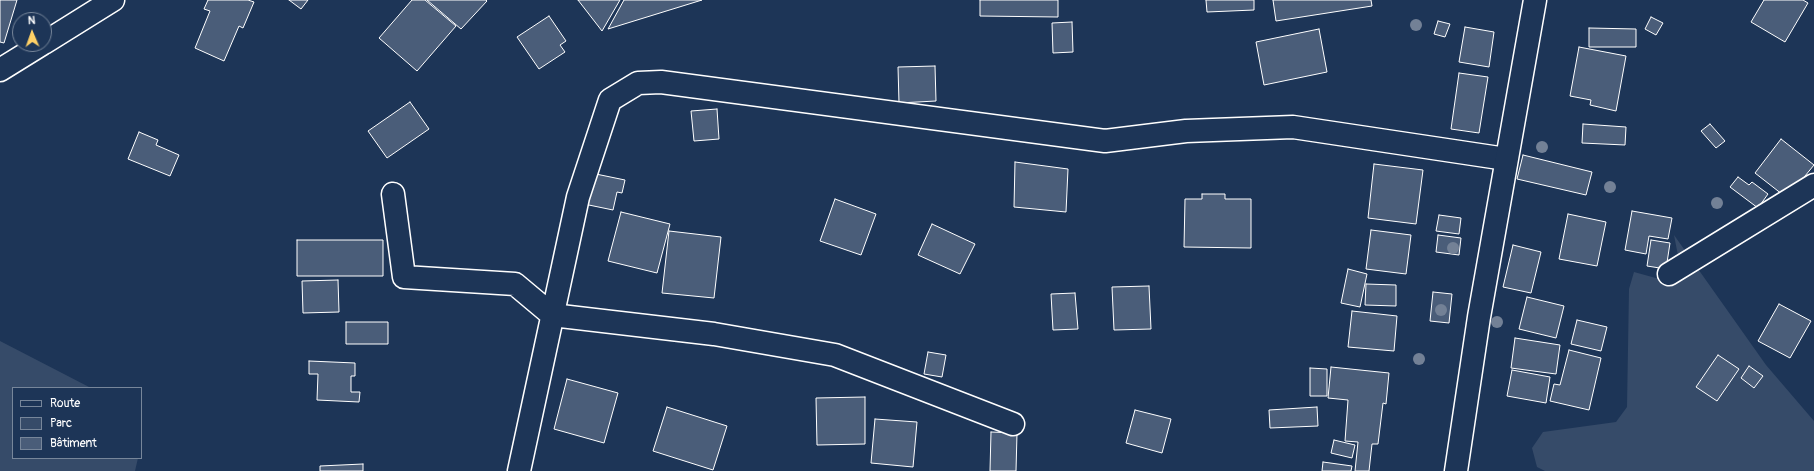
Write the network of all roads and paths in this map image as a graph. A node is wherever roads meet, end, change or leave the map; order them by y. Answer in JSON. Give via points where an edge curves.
{"nodes":[{"id":1,"x":113,"y":0,"type":"edge"},
{"id":2,"x":1535,"y":0,"type":"edge"},
{"id":3,"x":52,"y":38,"type":"edge"},
{"id":4,"x":30,"y":52,"type":"edge"},
{"id":5,"x":0,"y":70,"type":"edge"},
{"id":6,"x":1506,"y":159,"type":"junction"},
{"id":7,"x":1814,"y":185,"type":"edge"},
{"id":8,"x":393,"y":194,"type":"dead end"},
{"id":9,"x":1669,"y":274,"type":"dead end"},
{"id":10,"x":552,"y":315,"type":"junction"},
{"id":11,"x":1013,"y":424,"type":"dead end"},
{"id":12,"x":519,"y":471,"type":"edge"},
{"id":13,"x":1456,"y":471,"type":"edge"}],
"edges":[{"from":1,"to":3,"type":"street"},
{"from":2,"to":6,"type":"street"},
{"from":4,"to":5,"type":"street"},
{"from":6,"to":10,"type":"street","via":[[1293,127],[1186,131],[1105,141],[668,83],[638,83],[610,100],[578,197]]},
{"from":6,"to":13,"type":"street"},
{"from":7,"to":9,"type":"street"},
{"from":8,"to":10,"type":"street","via":[[404,277],[515,284]]},
{"from":10,"to":11,"type":"street","via":[[714,334],[835,355]]},
{"from":10,"to":12,"type":"street"}]}
